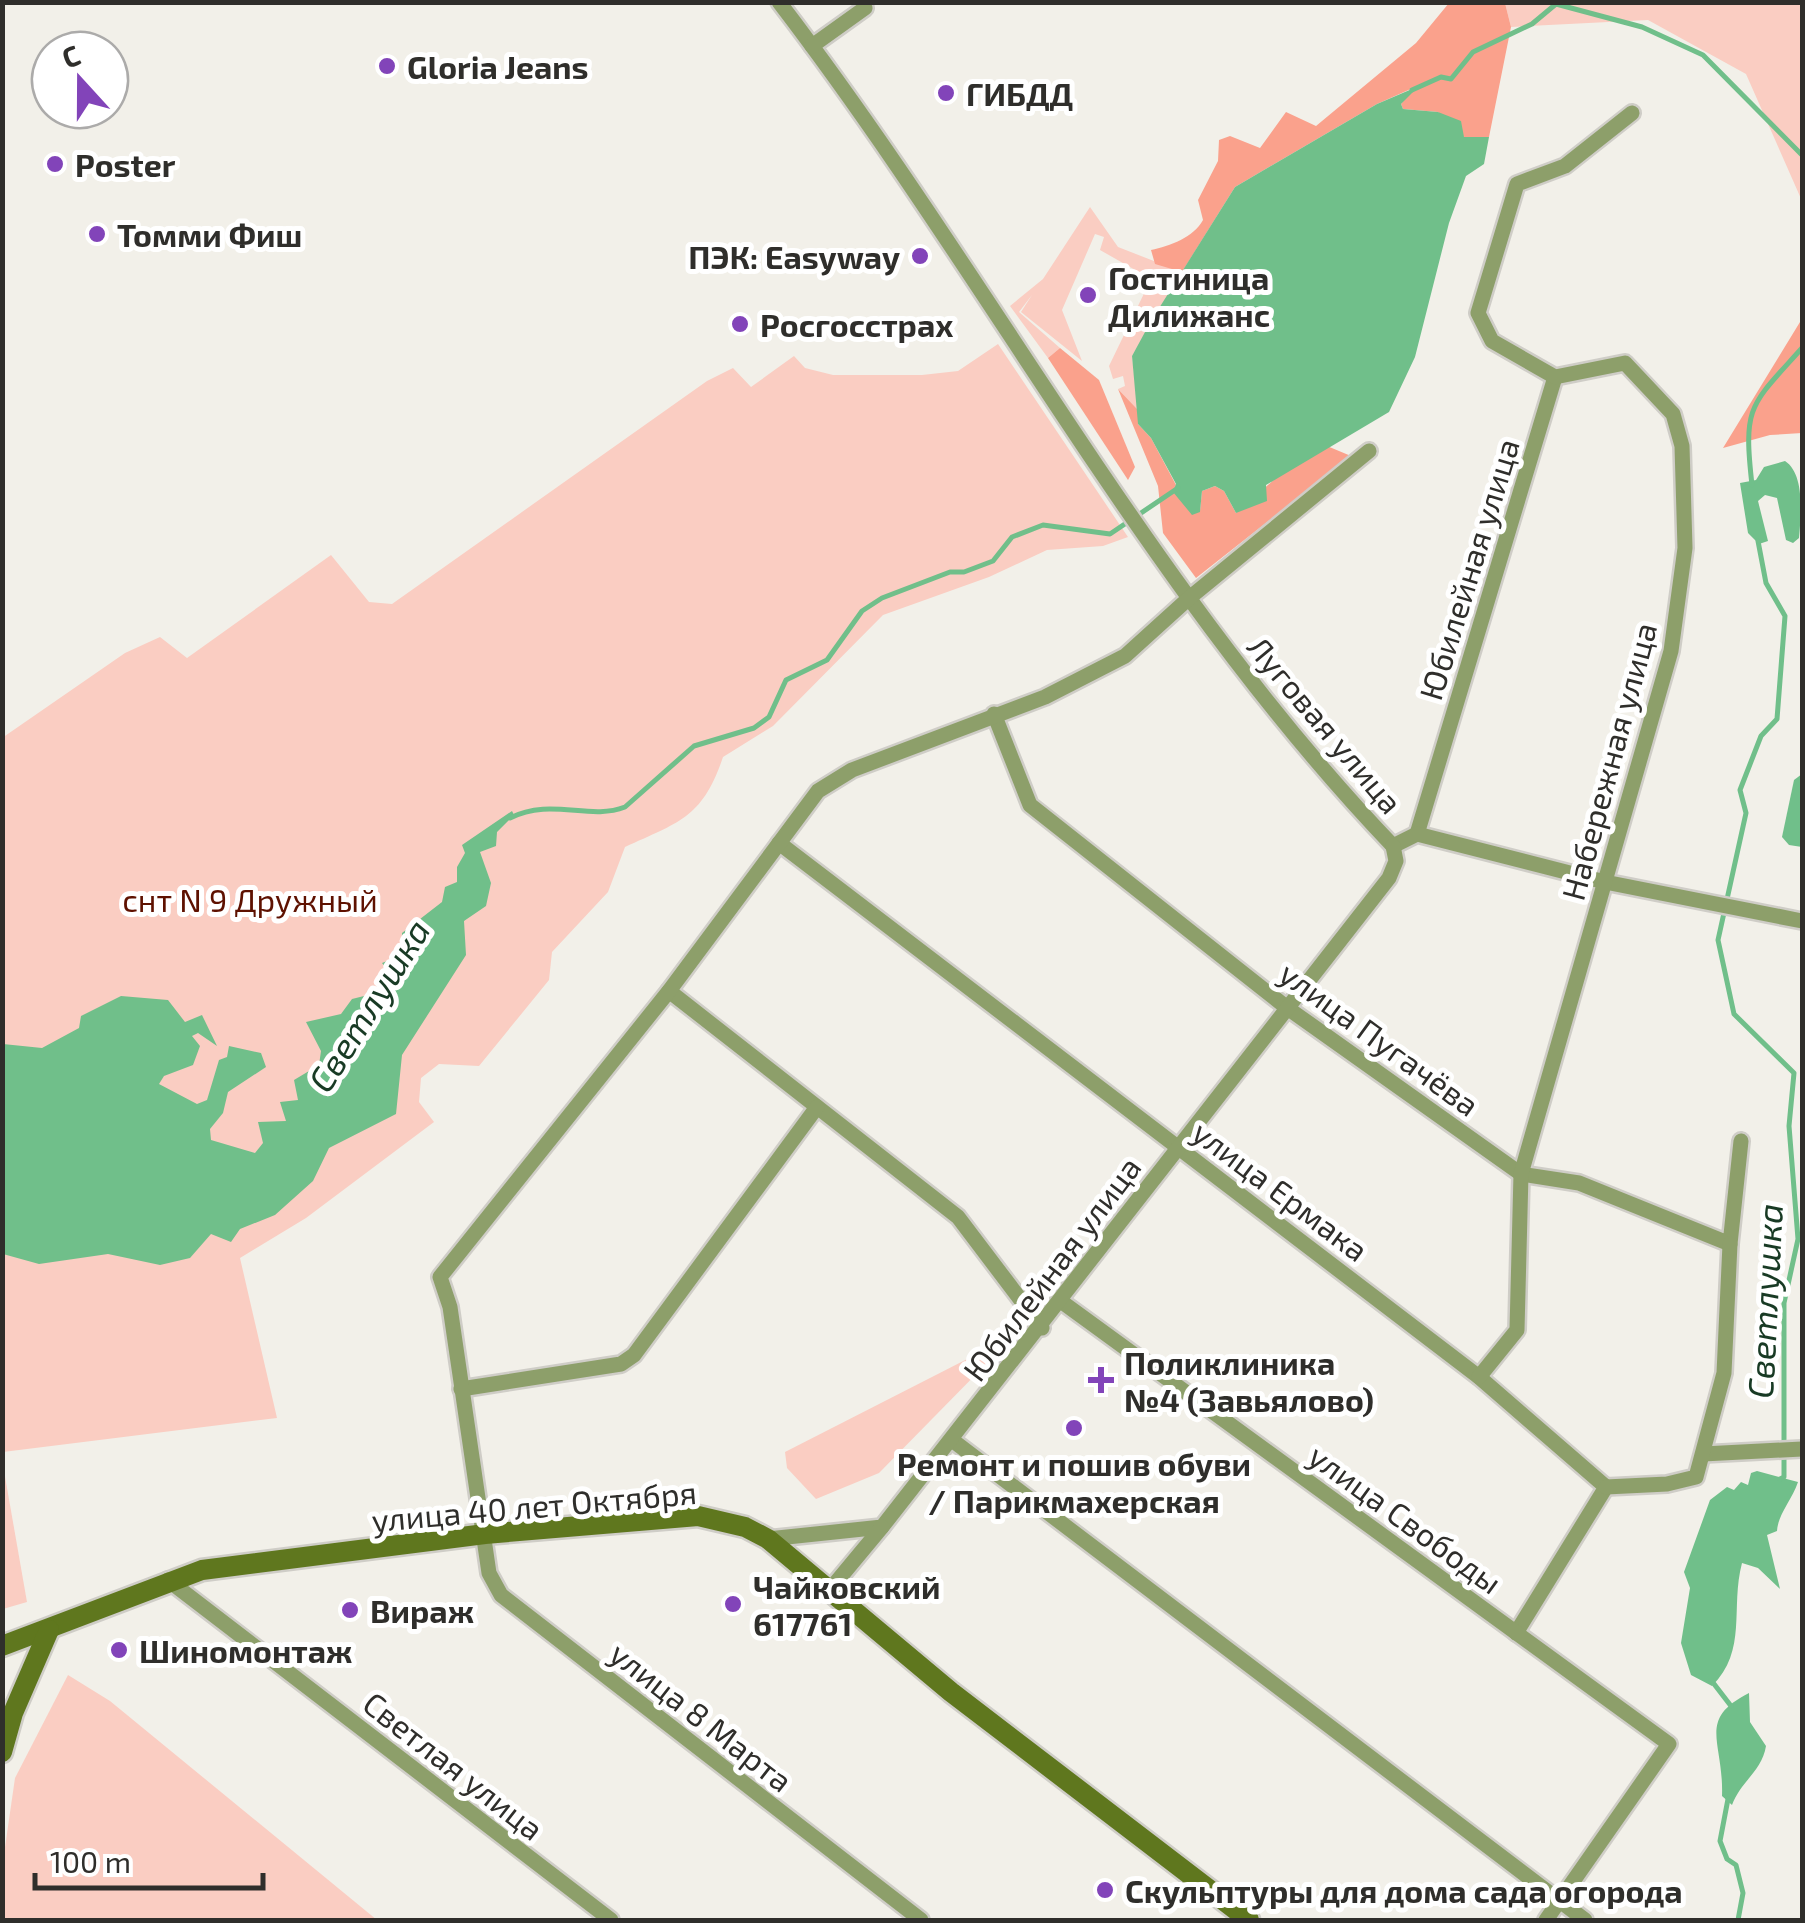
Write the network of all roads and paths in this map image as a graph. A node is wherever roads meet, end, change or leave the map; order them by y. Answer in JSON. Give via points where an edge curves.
{"nodes":[{"id":1,"x":779,"y":2,"type":"edge"},
{"id":2,"x":865,"y":8,"type":"dead end"},
{"id":3,"x":812,"y":46,"type":"junction"},
{"id":4,"x":1632,"y":113,"type":"dead end"},
{"id":5,"x":1555,"y":377,"type":"junction"},
{"id":6,"x":1369,"y":451,"type":"dead end"},
{"id":7,"x":1188,"y":599,"type":"junction"},
{"id":8,"x":994,"y":714,"type":"junction"},
{"id":9,"x":1417,"y":834,"type":"junction"},
{"id":10,"x":778,"y":843,"type":"junction"},
{"id":11,"x":1393,"y":846,"type":"junction"},
{"id":12,"x":1604,"y":882,"type":"junction"},
{"id":13,"x":1802,"y":921,"type":"edge"},
{"id":14,"x":670,"y":991,"type":"junction"},
{"id":15,"x":1286,"y":1008,"type":"junction"},
{"id":16,"x":817,"y":1107,"type":"junction"},
{"id":17,"x":1740,"y":1141,"type":"dead end"},
{"id":18,"x":1179,"y":1147,"type":"junction"},
{"id":19,"x":1522,"y":1174,"type":"junction"},
{"id":20,"x":1730,"y":1244,"type":"junction"},
{"id":21,"x":1062,"y":1302,"type":"junction"},
{"id":22,"x":1042,"y":1328,"type":"junction"},
{"id":23,"x":1479,"y":1378,"type":"junction"},
{"id":24,"x":461,"y":1389,"type":"junction"},
{"id":25,"x":952,"y":1440,"type":"junction"},
{"id":26,"x":1802,"y":1449,"type":"edge"},
{"id":27,"x":1703,"y":1454,"type":"junction"},
{"id":28,"x":1606,"y":1487,"type":"junction"},
{"id":29,"x":882,"y":1527,"type":"junction"},
{"id":30,"x":485,"y":1534,"type":"junction"},
{"id":31,"x":768,"y":1538,"type":"junction"},
{"id":32,"x":168,"y":1580,"type":"junction"},
{"id":33,"x":828,"y":1592,"type":"junction"},
{"id":34,"x":50,"y":1630,"type":"junction"},
{"id":35,"x":1516,"y":1633,"type":"junction"},
{"id":36,"x":2,"y":1646,"type":"edge"},
{"id":37,"x":2,"y":1752,"type":"edge"},
{"id":38,"x":1559,"y":1903,"type":"junction"},
{"id":39,"x":611,"y":1920,"type":"edge"},
{"id":40,"x":921,"y":1920,"type":"edge"},
{"id":41,"x":1250,"y":1920,"type":"edge"},
{"id":42,"x":1546,"y":1920,"type":"edge"},
{"id":43,"x":1585,"y":1920,"type":"edge"}],
"edges":[{"from":1,"to":3,"type":"street"},
{"from":2,"to":3,"type":"street"},
{"from":3,"to":7,"type":"street","name":"Луговая улица","via":[[909,179]]},
{"from":4,"to":5,"type":"street","via":[[1565,166],[1518,184],[1478,313],[1492,341]]},
{"from":5,"to":9,"type":"street","name":"Юбилейная улица"},
{"from":5,"to":12,"type":"street","name":"Набережная улица","via":[[1625,363],[1673,414],[1682,446],[1686,548],[1671,652]]},
{"from":6,"to":7,"type":"street","name":"улица 8 Марта"},
{"from":7,"to":8,"type":"street","name":"улица 8 Марта","via":[[1125,656],[1045,697]]},
{"from":7,"to":11,"type":"street","name":"Луговая улица","via":[[1292,735]]},
{"from":8,"to":10,"type":"street","name":"улица 8 Марта","via":[[852,770],[818,792]]},
{"from":8,"to":15,"type":"street","name":"улица Пугачёва","via":[[1030,805]]},
{"from":9,"to":11,"type":"street","name":"Луговая улица"},
{"from":9,"to":12,"type":"street","name":"Луговая улица"},
{"from":10,"to":14,"type":"street","name":"улица 8 Марта"},
{"from":10,"to":18,"type":"street","name":"улица Ермака"},
{"from":11,"to":15,"type":"street","name":"Юбилейная улица","via":[[1390,878]]},
{"from":12,"to":13,"type":"street","name":"Луговая улица"},
{"from":12,"to":19,"type":"street","name":"Набережная улица"},
{"from":14,"to":16,"type":"street"},
{"from":14,"to":24,"type":"street","name":"улица 8 Марта","via":[[440,1278]]},
{"from":15,"to":18,"type":"street","name":"Юбилейная улица"},
{"from":15,"to":19,"type":"street","name":"улица Пугачёва"},
{"from":16,"to":22,"type":"street","via":[[958,1217]]},
{"from":16,"to":24,"type":"street","via":[[634,1355],[621,1364]]},
{"from":17,"to":20,"type":"street"},
{"from":18,"to":21,"type":"street","name":"Юбилейная улица"},
{"from":18,"to":23,"type":"street","name":"улица Ермака"},
{"from":19,"to":20,"type":"street","name":"улица Пугачёва","via":[[1579,1183]]},
{"from":19,"to":23,"type":"street","name":"Набережная улица","via":[[1521,1314],[1502,1354]]},
{"from":20,"to":27,"type":"street","via":[[1724,1372]]},
{"from":21,"to":22,"type":"street","name":"Юбилейная улица"},
{"from":21,"to":35,"type":"street","name":"улица Свободы"},
{"from":22,"to":25,"type":"street","name":"Юбилейная улица"},
{"from":23,"to":28,"type":"street","name":"улица Ермака"},
{"from":24,"to":30,"type":"street","name":"улица 8 Марта"},
{"from":25,"to":29,"type":"street","name":"Юбилейная улица"},
{"from":25,"to":38,"type":"street"},
{"from":26,"to":27,"type":"street"},
{"from":27,"to":28,"type":"street","via":[[1696,1476]]},
{"from":28,"to":35,"type":"street"},
{"from":29,"to":31,"type":"street"},
{"from":29,"to":33,"type":"street","name":"Юбилейная улица"},
{"from":30,"to":31,"type":"main road","name":"улица 40 лет Октября","via":[[698,1516]]},
{"from":30,"to":32,"type":"main road","name":"улица 40 лет Октября","via":[[202,1570]]},
{"from":30,"to":40,"type":"street","name":"улица 8 Марта","via":[[489,1573],[501,1596]]},
{"from":31,"to":33,"type":"main road","name":"улица 40 лет Октября"},
{"from":32,"to":34,"type":"main road","name":"улица 40 лет Октября"},
{"from":32,"to":39,"type":"street","name":"Светлая улица"},
{"from":33,"to":41,"type":"main road","name":"улица 40 лет Октября"},
{"from":34,"to":36,"type":"main road","name":"улица 40 лет Октября"},
{"from":34,"to":37,"type":"main road"},
{"from":35,"to":38,"type":"street","name":"улица Свободы","via":[[1668,1744]]},
{"from":38,"to":42,"type":"street"},
{"from":38,"to":43,"type":"street"}]}
